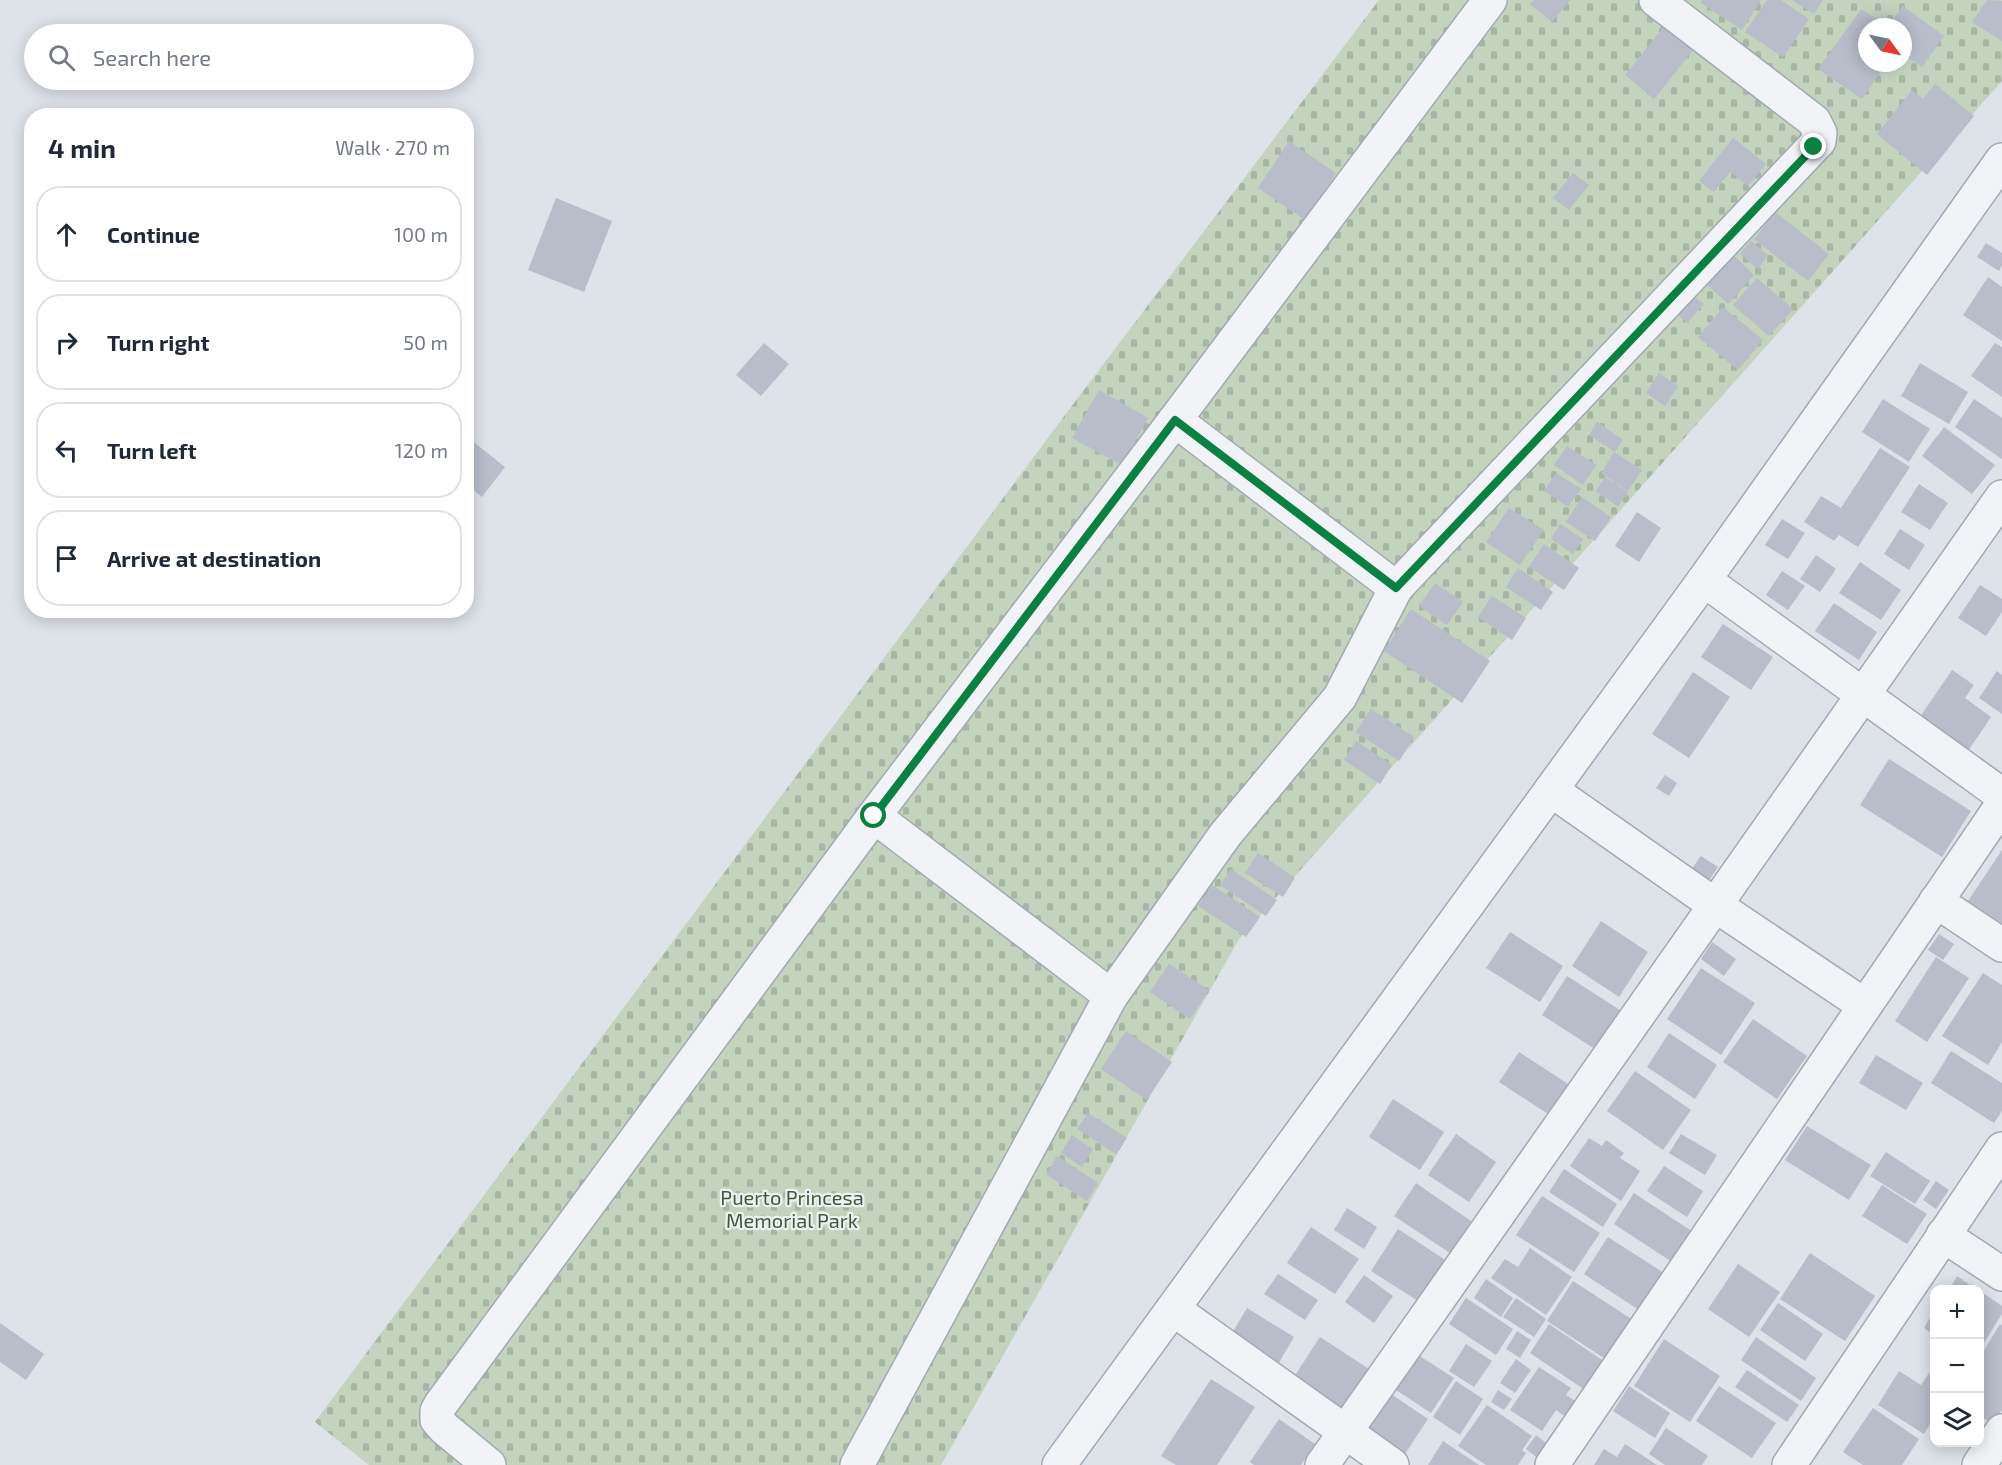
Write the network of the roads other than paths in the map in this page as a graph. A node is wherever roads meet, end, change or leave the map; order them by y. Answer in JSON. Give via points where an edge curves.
{"nodes":[{"id":1,"x":1490,"y":0,"type":"edge"},
{"id":2,"x":1656,"y":0,"type":"edge"},
{"id":3,"x":2002,"y":160,"type":"edge"},
{"id":4,"x":1175,"y":420,"type":"junction"},
{"id":5,"x":2002,"y":497,"type":"edge"},
{"id":6,"x":1704,"y":580,"type":"junction"},
{"id":7,"x":1396,"y":588,"type":"junction"},
{"id":8,"x":1863,"y":694,"type":"junction"},
{"id":9,"x":1551,"y":790,"type":"junction"},
{"id":10,"x":2002,"y":795,"type":"edge"},
{"id":11,"x":2002,"y":805,"type":"edge"},
{"id":12,"x":874,"y":816,"type":"junction"},
{"id":13,"x":1936,"y":901,"type":"junction"},
{"id":14,"x":1715,"y":905,"type":"junction"},
{"id":15,"x":2002,"y":945,"type":"edge"},
{"id":16,"x":1111,"y":996,"type":"junction"},
{"id":17,"x":1864,"y":1005,"type":"junction"},
{"id":18,"x":2002,"y":1149,"type":"edge"},
{"id":19,"x":1943,"y":1235,"type":"junction"},
{"id":20,"x":2002,"y":1274,"type":"edge"},
{"id":21,"x":1173,"y":1309,"type":"junction"},
{"id":22,"x":2002,"y":1431,"type":"edge"},
{"id":23,"x":1345,"y":1432,"type":"junction"},
{"id":24,"x":489,"y":1465,"type":"edge"},
{"id":25,"x":857,"y":1465,"type":"edge"},
{"id":26,"x":1059,"y":1465,"type":"edge"},
{"id":27,"x":1322,"y":1465,"type":"edge"},
{"id":28,"x":1392,"y":1465,"type":"edge"},
{"id":29,"x":1552,"y":1465,"type":"edge"},
{"id":30,"x":1789,"y":1465,"type":"edge"},
{"id":31,"x":1979,"y":1465,"type":"edge"}],
"edges":[{"from":1,"to":4,"type":"street"},
{"from":2,"to":7,"type":"street","via":[[1814,122],[1820,133],[1819,141]]},
{"from":3,"to":6,"type":"street"},
{"from":4,"to":7,"type":"street"},
{"from":4,"to":12,"type":"street"},
{"from":5,"to":8,"type":"street"},
{"from":6,"to":8,"type":"street"},
{"from":6,"to":9,"type":"street"},
{"from":7,"to":16,"type":"street","via":[[1340,697],[1226,835]]},
{"from":8,"to":10,"type":"street"},
{"from":8,"to":14,"type":"street"},
{"from":9,"to":14,"type":"street"},
{"from":9,"to":21,"type":"street"},
{"from":11,"to":13,"type":"street"},
{"from":12,"to":16,"type":"street"},
{"from":12,"to":24,"type":"street","via":[[441,1404],[437,1420]]},
{"from":13,"to":15,"type":"street"},
{"from":13,"to":17,"type":"street"},
{"from":14,"to":17,"type":"street"},
{"from":14,"to":23,"type":"street"},
{"from":16,"to":25,"type":"street"},
{"from":17,"to":29,"type":"street"},
{"from":18,"to":19,"type":"street"},
{"from":19,"to":20,"type":"street"},
{"from":19,"to":30,"type":"street"},
{"from":21,"to":23,"type":"street"},
{"from":21,"to":26,"type":"street"},
{"from":22,"to":31,"type":"street"},
{"from":23,"to":27,"type":"street"},
{"from":23,"to":28,"type":"street"}]}
